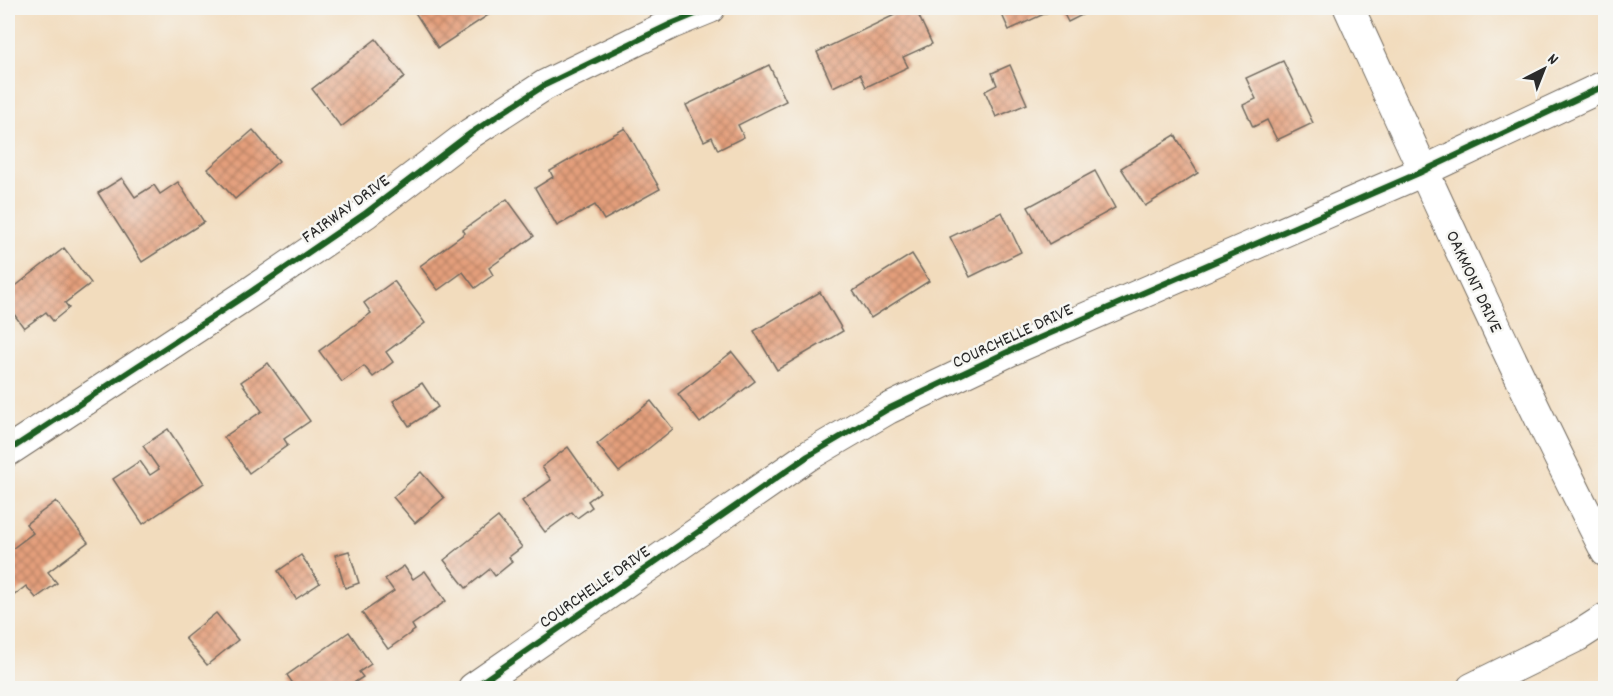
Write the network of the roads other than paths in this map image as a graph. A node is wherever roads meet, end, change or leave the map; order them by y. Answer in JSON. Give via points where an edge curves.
{"nodes":[{"id":1,"x":710,"y":8,"type":"edge"},
{"id":2,"x":1349,"y":8,"type":"edge"},
{"id":3,"x":1605,"y":86,"type":"edge"},
{"id":4,"x":1423,"y":171,"type":"junction"},
{"id":5,"x":8,"y":451,"type":"edge"},
{"id":6,"x":1605,"y":552,"type":"edge"},
{"id":7,"x":1605,"y":618,"type":"edge"},
{"id":8,"x":474,"y":688,"type":"edge"},
{"id":9,"x":1472,"y":688,"type":"edge"}],
"edges":[{"from":1,"to":5,"type":"street","name":"FAIRWAY DRIVE","via":[[545,85],[471,133],[366,213],[271,278]]},
{"from":2,"to":4,"type":"street","name":"OAKMONT DRIVE"},
{"from":3,"to":4,"type":"street","name":"COURCHELLE DRIVE"},
{"from":4,"to":6,"type":"street","name":"OAKMONT DRIVE"},
{"from":4,"to":8,"type":"street","name":"COURCHELLE DRIVE","via":[[1014,349],[888,409],[808,456]]},
{"from":7,"to":9,"type":"street","via":[[1578,636]]}]}
